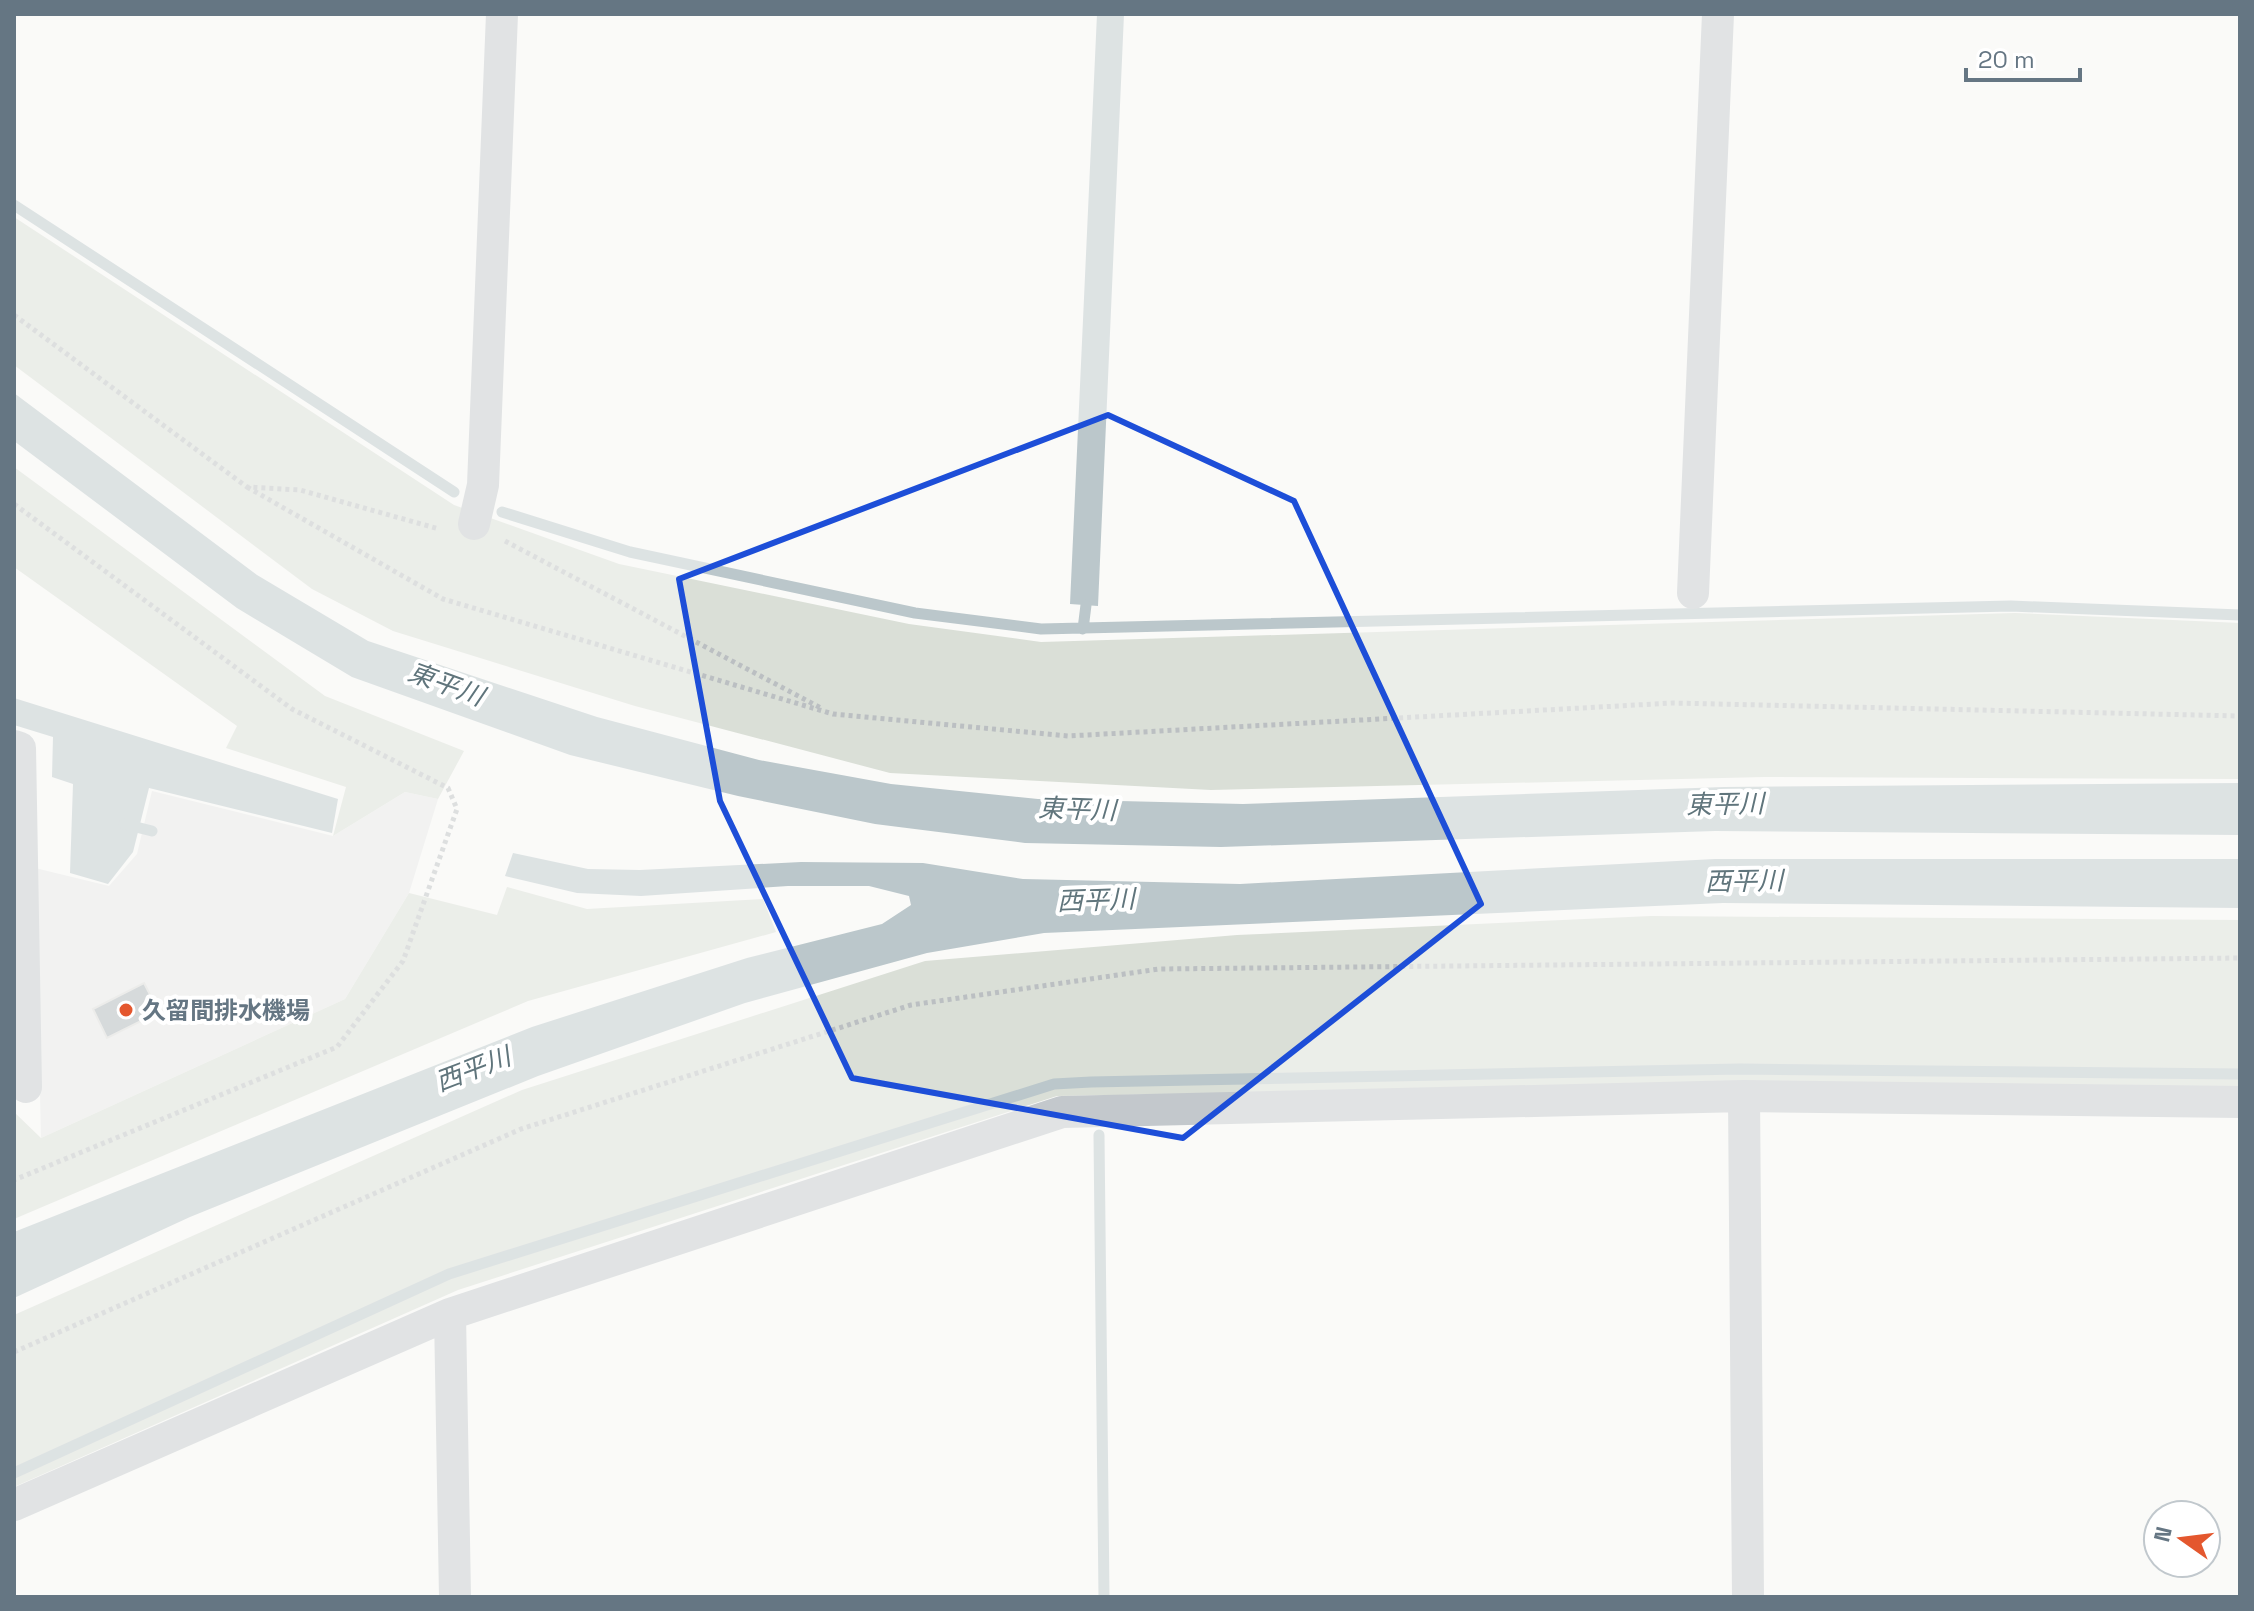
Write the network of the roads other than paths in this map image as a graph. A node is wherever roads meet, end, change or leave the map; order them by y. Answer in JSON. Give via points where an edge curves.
{"nodes":[{"id":1,"x":502,"y":14,"type":"edge"},
{"id":2,"x":1718,"y":14,"type":"edge"},
{"id":3,"x":474,"y":524,"type":"road end"},
{"id":4,"x":1693,"y":593,"type":"dead end"},
{"id":5,"x":14,"y":746,"type":"edge"},
{"id":6,"x":26,"y":1087,"type":"dead end"},
{"id":7,"x":1744,"y":1096,"type":"junction"},
{"id":8,"x":2240,"y":1102,"type":"edge"},
{"id":9,"x":450,"y":1314,"type":"junction"},
{"id":10,"x":14,"y":1505,"type":"edge"},
{"id":11,"x":455,"y":1597,"type":"edge"},
{"id":12,"x":1748,"y":1597,"type":"edge"}],
"edges":[{"from":1,"to":3,"type":"street","via":[[483,485]]},
{"from":2,"to":4,"type":"street"},
{"from":5,"to":6,"type":"street","via":[[20,748]]},
{"from":7,"to":8,"type":"street"},
{"from":7,"to":9,"type":"street","via":[[1062,1112]]},
{"from":7,"to":12,"type":"street"},
{"from":9,"to":10,"type":"street"},
{"from":9,"to":11,"type":"street"}]}
